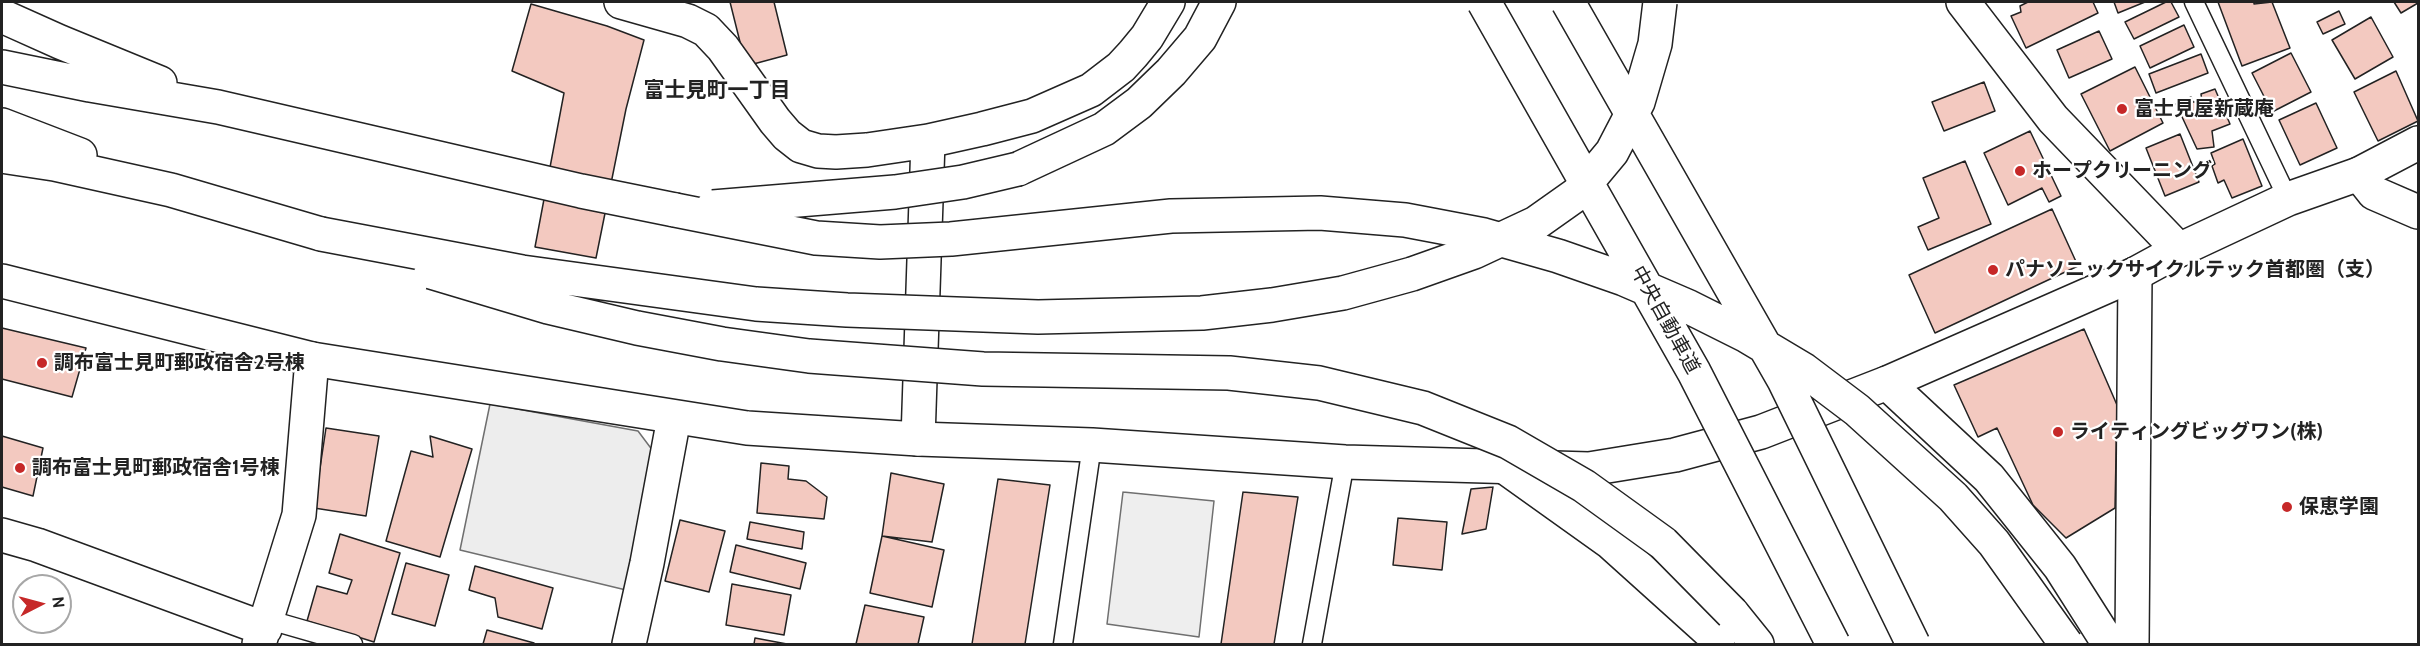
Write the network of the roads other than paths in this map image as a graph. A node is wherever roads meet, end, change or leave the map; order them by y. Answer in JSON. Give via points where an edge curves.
{"nodes":[{"id":1,"x":621,"y":2,"type":"edge"},
{"id":2,"x":1168,"y":2,"type":"edge"},
{"id":3,"x":1219,"y":2,"type":"edge"},
{"id":4,"x":1484,"y":2,"type":"edge"},
{"id":5,"x":1568,"y":2,"type":"edge"},
{"id":6,"x":1660,"y":2,"type":"edge"},
{"id":7,"x":1963,"y":2,"type":"edge"},
{"id":8,"x":2194,"y":2,"type":"edge"},
{"id":9,"x":2,"y":16,"type":"edge"},
{"id":10,"x":2,"y":68,"type":"edge"},
{"id":11,"x":218,"y":107,"type":"junction"},
{"id":12,"x":2,"y":125,"type":"edge"},
{"id":13,"x":928,"y":141,"type":"junction"},
{"id":14,"x":2418,"y":143,"type":"edge"},
{"id":15,"x":2,"y":156,"type":"edge"},
{"id":16,"x":2359,"y":174,"type":"junction"},
{"id":17,"x":171,"y":190,"type":"junction"},
{"id":18,"x":2288,"y":199,"type":"junction"},
{"id":19,"x":675,"y":210,"type":"junction"},
{"id":20,"x":2418,"y":213,"type":"edge"},
{"id":21,"x":321,"y":234,"type":"junction"},
{"id":22,"x":2179,"y":250,"type":"junction"},
{"id":23,"x":2134,"y":274,"type":"junction"},
{"id":24,"x":2,"y":282,"type":"edge"},
{"id":25,"x":312,"y":358,"type":"junction"},
{"id":26,"x":1887,"y":383,"type":"junction"},
{"id":27,"x":674,"y":418,"type":"junction"},
{"id":28,"x":918,"y":439,"type":"junction"},
{"id":29,"x":1092,"y":445,"type":"junction"},
{"id":30,"x":1345,"y":462,"type":"junction"},
{"id":31,"x":1504,"y":467,"type":"junction"},
{"id":32,"x":2,"y":535,"type":"edge"},
{"id":33,"x":263,"y":631,"type":"edge"},
{"id":34,"x":353,"y":645,"type":"edge"},
{"id":35,"x":629,"y":645,"type":"edge"},
{"id":36,"x":1063,"y":645,"type":"edge"},
{"id":37,"x":1312,"y":645,"type":"edge"},
{"id":38,"x":1718,"y":645,"type":"edge"},
{"id":39,"x":1757,"y":645,"type":"edge"},
{"id":40,"x":1833,"y":645,"type":"edge"},
{"id":41,"x":1913,"y":645,"type":"edge"},
{"id":42,"x":2066,"y":645,"type":"edge"},
{"id":43,"x":2109,"y":645,"type":"edge"},
{"id":44,"x":2132,"y":645,"type":"edge"}],
"edges":[{"from":1,"to":13,"type":"main road","via":[[706,30],[775,121],[801,146],[836,152]]},
{"from":2,"to":13,"type":"main road","via":[[1133,54],[1092,90],[1032,116]]},
{"from":3,"to":19,"type":"main road","bridge":true,"via":[[1200,38],[1139,104],[1104,129],[1017,170],[895,192]]},
{"from":4,"to":40,"type":"main road","name":"中央自動車道","bridge":true,"via":[[1694,372]]},
{"from":5,"to":41,"type":"main road","bridge":true,"via":[[1784,380]]},
{"from":6,"to":21,"type":"main road","bridge":true,"via":[[1655,44],[1638,102],[1612,152],[1577,194],[1536,223],[1474,252],[1412,274],[1323,297],[1202,313],[1130,316],[847,310],[756,304],[522,272]]},
{"from":7,"to":22,"type":"main road","via":[[2052,119]]},
{"from":8,"to":18,"type":"lane"},
{"from":9,"to":11,"type":"main road"},
{"from":10,"to":11,"type":"main road"},
{"from":11,"to":19,"type":"main road"},
{"from":12,"to":17,"type":"main road"},
{"from":13,"to":28,"type":"main road"},
{"from":14,"to":16,"type":"main road"},
{"from":15,"to":17,"type":"main road"},
{"from":16,"to":18,"type":"main road"},
{"from":16,"to":20,"type":"main road","via":[[2374,193]]},
{"from":17,"to":21,"type":"main road"},
{"from":18,"to":22,"type":"main road"},
{"from":19,"to":42,"type":"main road","bridge":true,"via":[[816,238],[880,242],[951,239],[1171,216],[1320,213],[1417,222],[1484,235],[1558,256],[1689,306],[1804,370],[1857,410],[1960,504],[1994,543]]},
{"from":21,"to":39,"type":"main road","bridge":true,"via":[[482,288],[626,325],[722,344],[808,356],[983,369],[1229,373],[1319,383],[1423,408],[1508,442],[1584,486],[1663,543],[1732,613]]},
{"from":22,"to":23,"type":"main road"},
{"from":23,"to":26,"type":"main road"},
{"from":23,"to":44,"type":"main road"},
{"from":24,"to":25,"type":"main road"},
{"from":25,"to":27,"type":"main road"},
{"from":25,"to":33,"type":"main road","via":[[299,515]]},
{"from":26,"to":31,"type":"main road","via":[[1761,432],[1675,455],[1589,469]]},
{"from":26,"to":43,"type":"main road","via":[[1989,478],[2060,567]]},
{"from":27,"to":28,"type":"main road","via":[[747,428]]},
{"from":27,"to":35,"type":"main road"},
{"from":28,"to":29,"type":"main road"},
{"from":29,"to":30,"type":"main road"},
{"from":29,"to":36,"type":"lane"},
{"from":30,"to":31,"type":"main road"},
{"from":30,"to":37,"type":"lane"},
{"from":31,"to":38,"type":"main road","via":[[1610,543],[1710,632]]},
{"from":32,"to":33,"type":"main road"},
{"from":33,"to":34,"type":"lane"}]}
